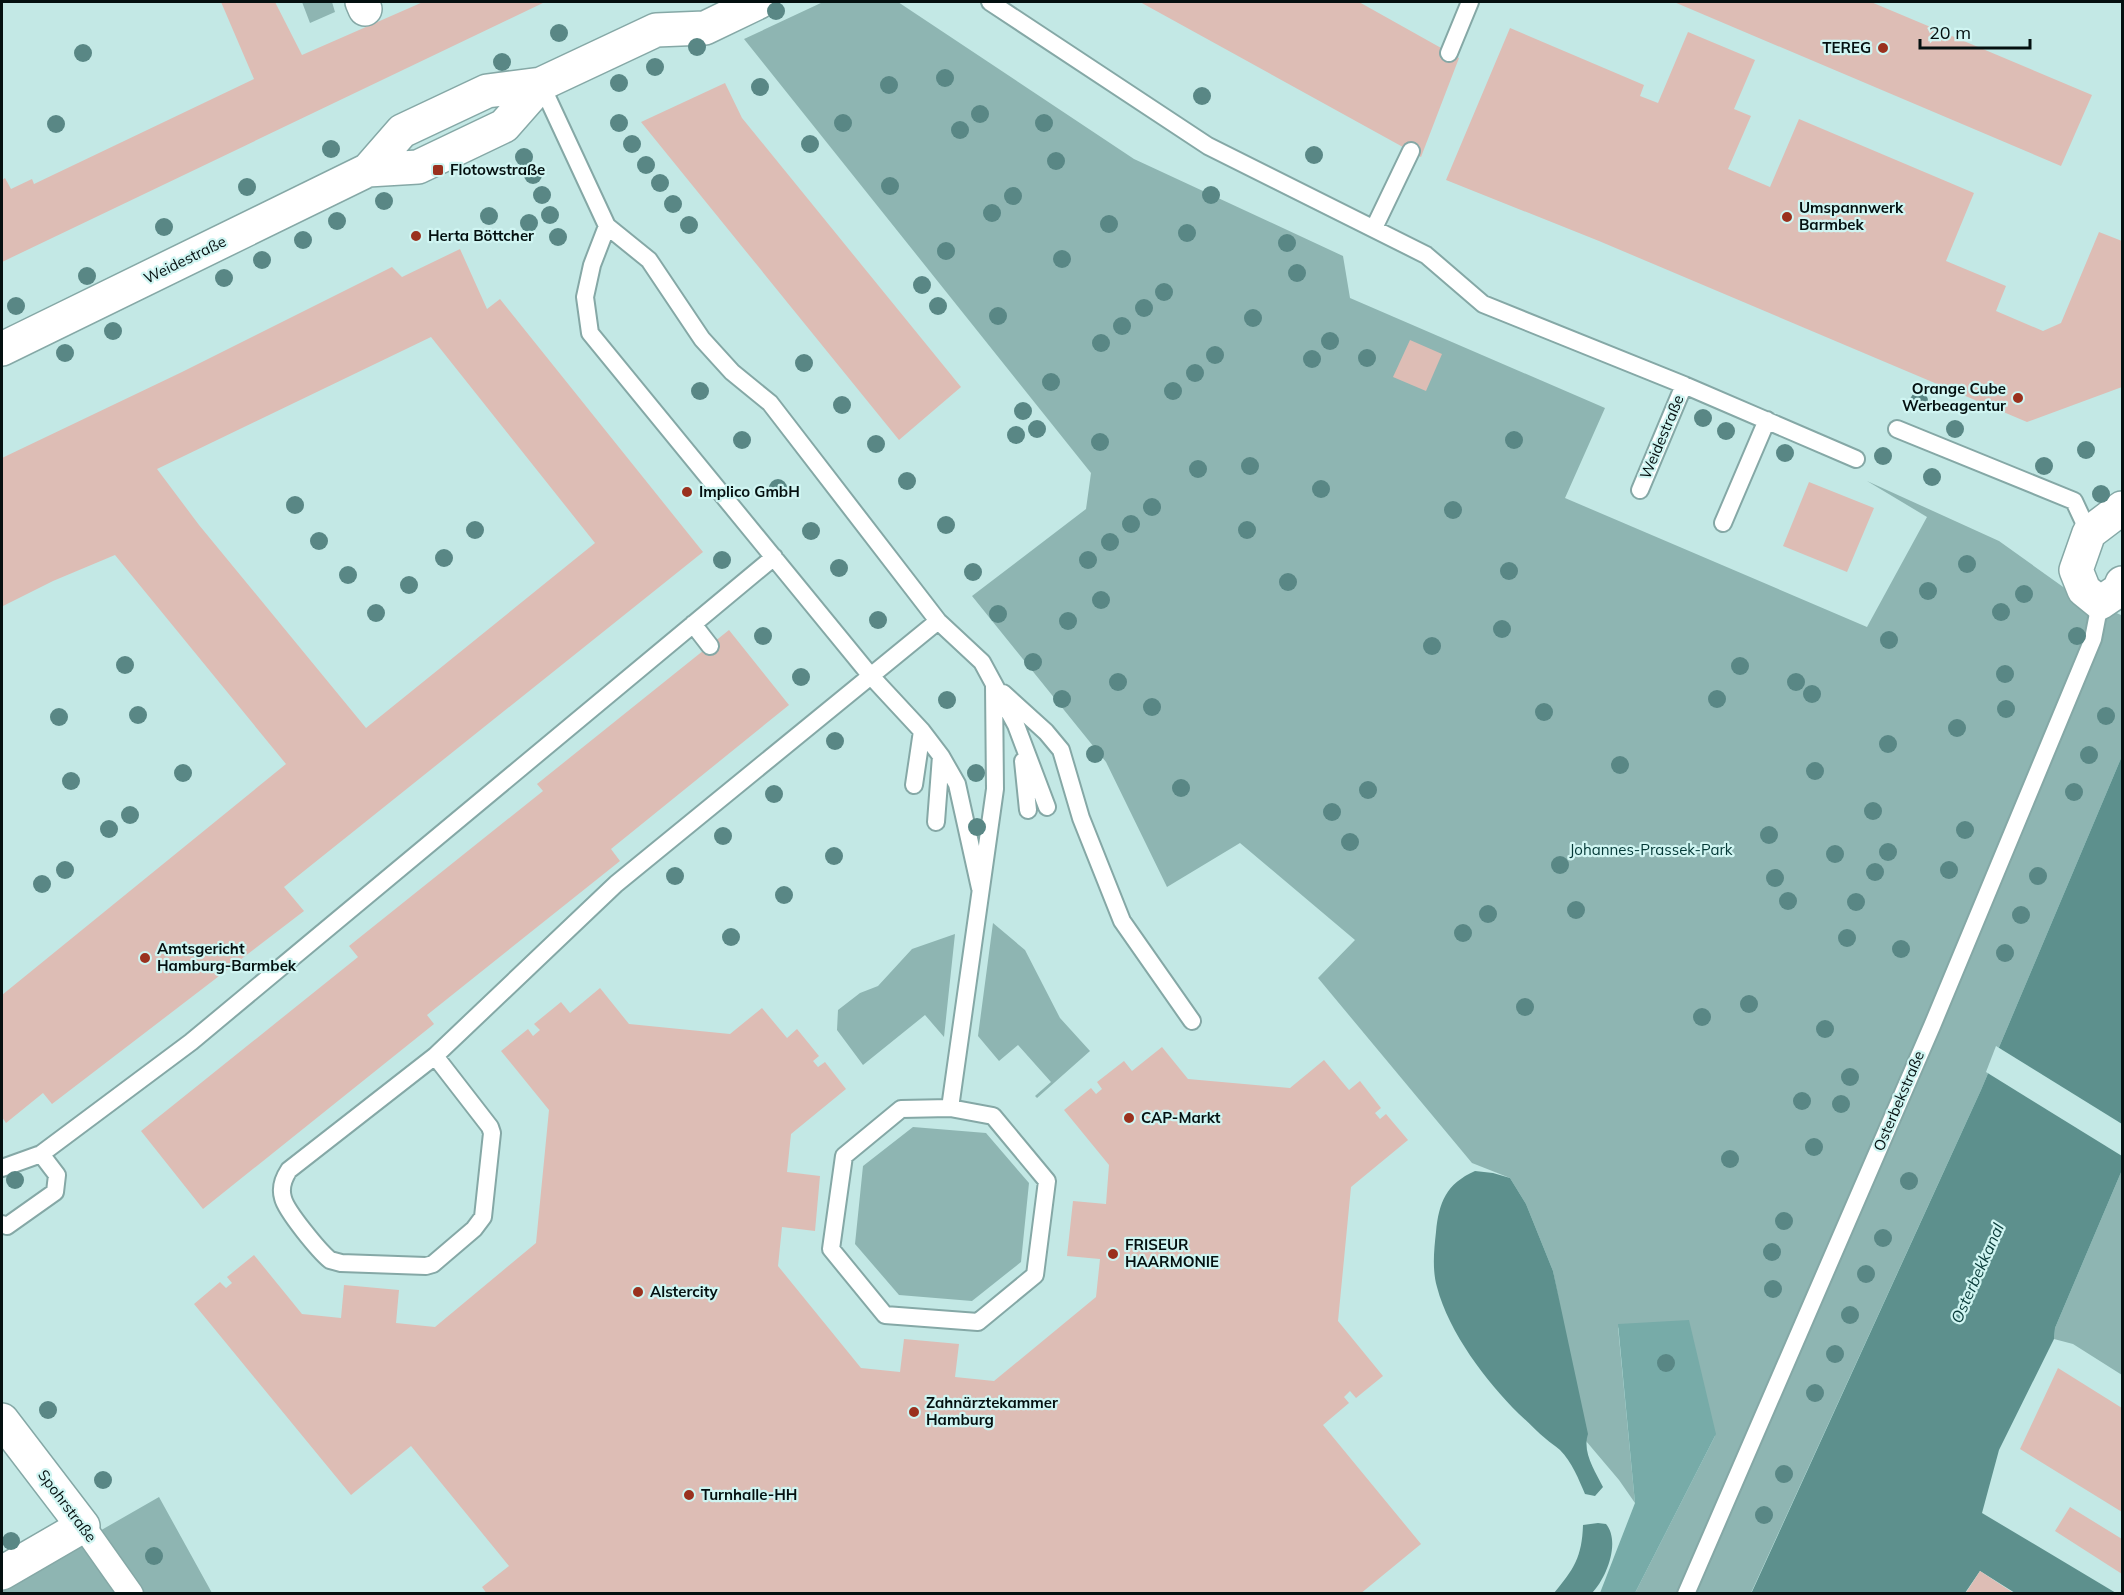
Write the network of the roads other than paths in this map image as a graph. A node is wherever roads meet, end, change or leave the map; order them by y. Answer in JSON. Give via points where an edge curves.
{"nodes":[{"id":1,"x":677,"y":2,"type":"edge"},
{"id":2,"x":759,"y":2,"type":"edge"},
{"id":3,"x":990,"y":2,"type":"edge"},
{"id":4,"x":1470,"y":2,"type":"edge"},
{"id":5,"x":656,"y":30,"type":"junction"},
{"id":6,"x":1449,"y":53,"type":"dead end"},
{"id":7,"x":541,"y":84,"type":"junction"},
{"id":8,"x":1411,"y":151,"type":"dead end"},
{"id":9,"x":607,"y":226,"type":"junction"},
{"id":10,"x":1374,"y":228,"type":"junction"},
{"id":11,"x":2,"y":349,"type":"edge"},
{"id":12,"x":1684,"y":385,"type":"junction"},
{"id":13,"x":1767,"y":420,"type":"junction"},
{"id":14,"x":1898,"y":429,"type":"dead end"},
{"id":15,"x":1856,"y":459,"type":"dead end"},
{"id":16,"x":1640,"y":490,"type":"dead end"},
{"id":17,"x":2122,"y":508,"type":"edge"},
{"id":18,"x":1723,"y":523,"type":"dead end"},
{"id":19,"x":2089,"y":533,"type":"junction"},
{"id":20,"x":774,"y":557,"type":"junction"},
{"id":21,"x":2111,"y":593,"type":"edge"},
{"id":22,"x":938,"y":621,"type":"junction"},
{"id":23,"x":693,"y":624,"type":"junction"},
{"id":24,"x":710,"y":646,"type":"dead end"},
{"id":25,"x":870,"y":675,"type":"junction"},
{"id":26,"x":994,"y":684,"type":"junction"},
{"id":27,"x":922,"y":731,"type":"junction"},
{"id":28,"x":1021,"y":742,"type":"junction"},
{"id":29,"x":941,"y":756,"type":"junction"},
{"id":30,"x":914,"y":785,"type":"dead end"},
{"id":31,"x":1047,"y":807,"type":"dead end"},
{"id":32,"x":1028,"y":810,"type":"dead end"},
{"id":33,"x":936,"y":822,"type":"dead end"},
{"id":34,"x":980,"y":888,"type":"junction"},
{"id":35,"x":1192,"y":1021,"type":"dead end"},
{"id":36,"x":435,"y":1056,"type":"junction"},
{"id":37,"x":950,"y":1108,"type":"junction"},
{"id":38,"x":41,"y":1154,"type":"junction"},
{"id":39,"x":2,"y":1168,"type":"edge"},
{"id":40,"x":2,"y":1224,"type":"edge"},
{"id":41,"x":2,"y":1420,"type":"edge"},
{"id":42,"x":83,"y":1526,"type":"junction"},
{"id":43,"x":2,"y":1573,"type":"edge"},
{"id":44,"x":131,"y":1593,"type":"edge"},
{"id":45,"x":1686,"y":1593,"type":"edge"}],
"edges":[{"from":1,"to":5,"type":"street","name":"Weidestraße"},
{"from":2,"to":5,"type":"street","name":"Weidestraße","via":[[705,27]]},
{"from":3,"to":10,"type":"lane","via":[[1208,146]]},
{"from":4,"to":6,"type":"lane"},
{"from":5,"to":7,"type":"street","name":"Weidestraße"},
{"from":7,"to":9,"type":"lane"},
{"from":7,"to":11,"type":"street","name":"Weidestraße","via":[[504,126],[418,167],[368,170]]},
{"from":8,"to":10,"type":"lane"},
{"from":9,"to":20,"type":"lane","via":[[585,297],[590,333]]},
{"from":9,"to":22,"type":"lane","via":[[649,260],[702,339],[732,372],[770,403]]},
{"from":10,"to":12,"type":"lane","via":[[1426,255],[1482,304]]},
{"from":12,"to":13,"type":"lane"},
{"from":12,"to":16,"type":"lane","name":"Weidestraße"},
{"from":13,"to":15,"type":"lane"},
{"from":13,"to":18,"type":"lane"},
{"from":14,"to":19,"type":"lane","via":[[2074,501]]},
{"from":17,"to":19,"type":"street"},
{"from":19,"to":21,"type":"street","name":"Osterbekstraße","via":[[2076,570],[2084,590]]},
{"from":20,"to":23,"type":"lane"},
{"from":20,"to":25,"type":"lane"},
{"from":21,"to":45,"type":"lane","name":"Osterbekstraße","via":[[1927,1036]]},
{"from":22,"to":25,"type":"lane"},
{"from":22,"to":26,"type":"lane","via":[[982,662]]},
{"from":23,"to":24,"type":"lane"},
{"from":23,"to":38,"type":"lane","via":[[190,1041]]},
{"from":25,"to":27,"type":"lane"},
{"from":25,"to":36,"type":"lane","via":[[616,884]]},
{"from":26,"to":28,"type":"lane"},
{"from":26,"to":34,"type":"lane","via":[[995,789]]},
{"from":26,"to":35,"type":"lane","via":[[1061,750],[1082,818],[1122,921]]},
{"from":27,"to":29,"type":"lane"},
{"from":27,"to":30,"type":"lane"},
{"from":28,"to":31,"type":"lane"},
{"from":28,"to":32,"type":"lane"},
{"from":29,"to":33,"type":"lane"},
{"from":29,"to":34,"type":"lane","via":[[957,784]]},
{"from":34,"to":37,"type":"lane"},
{"from":36,"to":36,"type":"lane","via":[[288,1170],[283,1179],[281,1189],[286,1205],[330,1260],[426,1266],[474,1230],[483,1217],[492,1133]]},
{"from":37,"to":37,"type":"lane","via":[[901,1109],[844,1156],[831,1249],[885,1315],[978,1322],[1035,1275],[1047,1181],[993,1116]]},
{"from":38,"to":39,"type":"lane"},
{"from":38,"to":40,"type":"lane","via":[[57,1175],[55,1192],[7,1226]]},
{"from":41,"to":42,"type":"street","name":"Spohrstraße"},
{"from":42,"to":43,"type":"street"},
{"from":42,"to":44,"type":"street","name":"Spohrstraße"}]}
